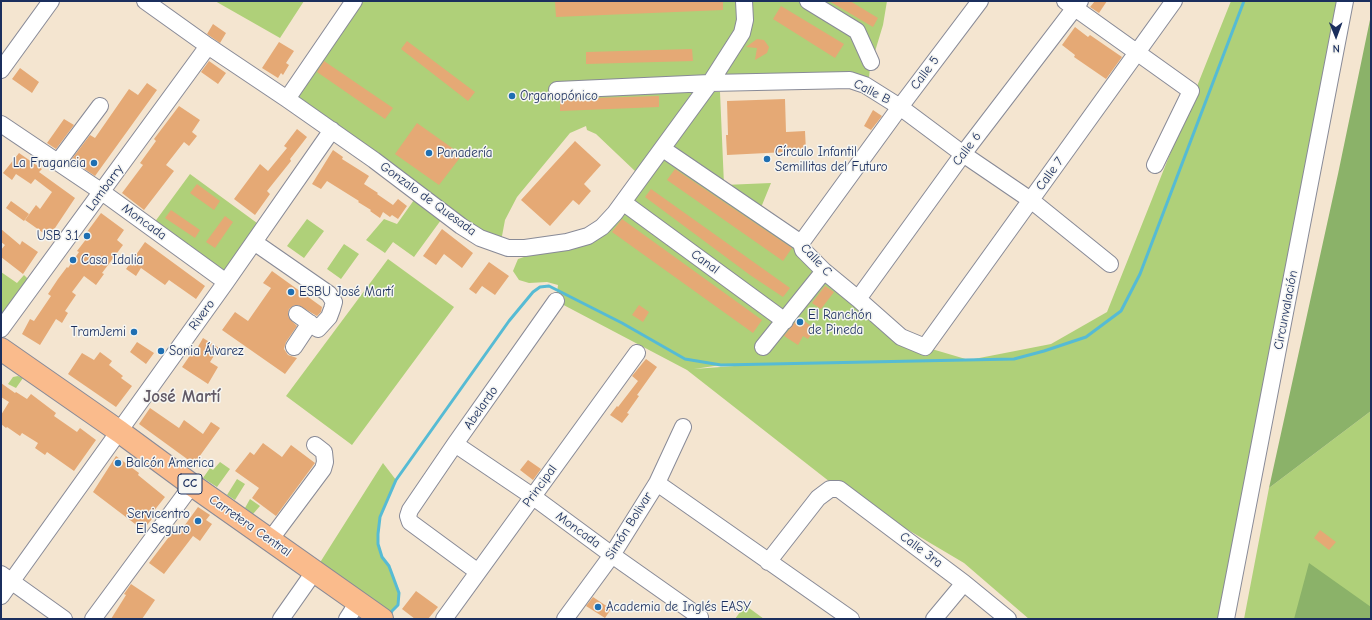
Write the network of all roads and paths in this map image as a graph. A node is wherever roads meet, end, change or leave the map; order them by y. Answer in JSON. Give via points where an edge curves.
{"nodes":[{"id":1,"x":51,"y":1,"type":"edge"},
{"id":2,"x":145,"y":1,"type":"edge"},
{"id":3,"x":354,"y":1,"type":"edge"},
{"id":4,"x":744,"y":1,"type":"edge"},
{"id":5,"x":808,"y":1,"type":"edge"},
{"id":6,"x":980,"y":1,"type":"edge"},
{"id":7,"x":1174,"y":1,"type":"edge"},
{"id":8,"x":1345,"y":1,"type":"edge"},
{"id":9,"x":1073,"y":3,"type":"edge"},
{"id":10,"x":208,"y":46,"type":"junction"},
{"id":11,"x":1138,"y":52,"type":"junction"},
{"id":12,"x":871,"y":62,"type":"dead end"},
{"id":13,"x":1,"y":70,"type":"edge"},
{"id":14,"x":710,"y":83,"type":"junction"},
{"id":15,"x":557,"y":90,"type":"dead end"},
{"id":16,"x":287,"y":99,"type":"junction"},
{"id":17,"x":100,"y":106,"type":"dead end"},
{"id":18,"x":900,"y":107,"type":"junction"},
{"id":19,"x":1,"y":124,"type":"edge"},
{"id":20,"x":332,"y":130,"type":"junction"},
{"id":21,"x":663,"y":148,"type":"junction"},
{"id":22,"x":963,"y":154,"type":"junction"},
{"id":23,"x":58,"y":162,"type":"junction"},
{"id":24,"x":1155,"y":165,"type":"dead end"},
{"id":25,"x":102,"y":192,"type":"junction"},
{"id":26,"x":1032,"y":201,"type":"junction"},
{"id":27,"x":624,"y":203,"type":"junction"},
{"id":28,"x":254,"y":242,"type":"junction"},
{"id":29,"x":801,"y":243,"type":"junction"},
{"id":30,"x":1110,"y":264,"type":"dead end"},
{"id":31,"x":824,"y":271,"type":"junction"},
{"id":32,"x":226,"y":282,"type":"junction"},
{"id":33,"x":858,"y":299,"type":"junction"},
{"id":34,"x":556,"y":301,"type":"dead end"},
{"id":35,"x":785,"y":321,"type":"junction"},
{"id":36,"x":1,"y":329,"type":"edge"},
{"id":37,"x":294,"y":347,"type":"dead end"},
{"id":38,"x":763,"y":347,"type":"dead end"},
{"id":39,"x":925,"y":347,"type":"joint"},
{"id":40,"x":1,"y":349,"type":"edge"},
{"id":41,"x":637,"y":353,"type":"dead end"},
{"id":42,"x":683,"y":427,"type":"dead end"},
{"id":43,"x":120,"y":432,"type":"junction"},
{"id":44,"x":316,"y":444,"type":"dead end"},
{"id":45,"x":455,"y":444,"type":"junction"},
{"id":46,"x":657,"y":483,"type":"junction"},
{"id":47,"x":192,"y":485,"type":"junction"},
{"id":48,"x":532,"y":496,"type":"junction"},
{"id":49,"x":270,"y":540,"type":"junction"},
{"id":50,"x":612,"y":555,"type":"junction"},
{"id":51,"x":768,"y":562,"type":"junction"},
{"id":52,"x":314,"y":572,"type":"junction"},
{"id":53,"x":478,"y":572,"type":"junction"},
{"id":54,"x":6,"y":578,"type":"edge"},
{"id":55,"x":964,"y":583,"type":"junction"},
{"id":56,"x":1,"y":596,"type":"edge"},
{"id":57,"x":353,"y":611,"type":"edge"},
{"id":58,"x":700,"y":616,"type":"dead end"},
{"id":59,"x":381,"y":618,"type":"edge"},
{"id":60,"x":64,"y":619,"type":"edge"},
{"id":61,"x":93,"y":619,"type":"edge"},
{"id":62,"x":281,"y":619,"type":"edge"},
{"id":63,"x":444,"y":619,"type":"edge"},
{"id":64,"x":565,"y":619,"type":"edge"},
{"id":65,"x":851,"y":619,"type":"edge"},
{"id":66,"x":934,"y":619,"type":"edge"},
{"id":67,"x":1008,"y":619,"type":"edge"},
{"id":68,"x":1226,"y":619,"type":"edge"}],
"edges":[{"from":1,"to":13,"type":"street"},
{"from":2,"to":10,"type":"street","name":"Gonzalo de Quesada"},
{"from":3,"to":16,"type":"street"},
{"from":4,"to":14,"type":"street","name":"Gonzalo de Quesada","via":[[745,20],[742,33]]},
{"from":5,"to":12,"type":"street","via":[[857,31]]},
{"from":6,"to":18,"type":"street","name":"Calle 5"},
{"from":7,"to":11,"type":"street","name":"Calle 7"},
{"from":8,"to":68,"type":"street","name":"Circunvalación"},
{"from":9,"to":11,"type":"street"},
{"from":9,"to":22,"type":"street","name":"Calle 6"},
{"from":10,"to":16,"type":"street","name":"Gonzalo de Quesada"},
{"from":10,"to":25,"type":"street","name":"Lambarry"},
{"from":11,"to":24,"type":"street","via":[[1191,91]]},
{"from":11,"to":26,"type":"street","name":"Calle 7"},
{"from":14,"to":15,"type":"street","name":"Calle B"},
{"from":14,"to":18,"type":"street","name":"Calle B","via":[[850,80],[865,85]]},
{"from":14,"to":21,"type":"street","name":"Gonzalo de Quesada"},
{"from":16,"to":20,"type":"street","name":"Gonzalo de Quesada"},
{"from":17,"to":23,"type":"street"},
{"from":18,"to":22,"type":"street","name":"Calle B"},
{"from":18,"to":29,"type":"street","name":"Calle 5"},
{"from":19,"to":23,"type":"street","name":"Moncada"},
{"from":20,"to":27,"type":"street","name":"Gonzalo de Quesada","via":[[461,226],[480,238],[508,248],[546,246],[588,236],[602,227]]},
{"from":20,"to":28,"type":"street","name":"Rivero"},
{"from":21,"to":27,"type":"street","name":"Gonzalo de Quesada"},
{"from":21,"to":29,"type":"street","name":"Calle C"},
{"from":22,"to":26,"type":"street","name":"Calle B"},
{"from":22,"to":33,"type":"street","name":"Calle 6"},
{"from":23,"to":25,"type":"street","name":"Moncada"},
{"from":25,"to":32,"type":"street","name":"Moncada"},
{"from":25,"to":36,"type":"street","name":"Lambarry"},
{"from":26,"to":30,"type":"street","name":"Calle B"},
{"from":26,"to":39,"type":"street","name":"Calle 7"},
{"from":27,"to":35,"type":"street","name":"Canal"},
{"from":28,"to":32,"type":"street","name":"Rivero"},
{"from":28,"to":37,"type":"street","via":[[329,294],[334,302],[328,317],[318,329],[304,319]]},
{"from":29,"to":31,"type":"street","name":"Calle C","via":[[803,250]]},
{"from":31,"to":33,"type":"street","name":"Calle C"},
{"from":31,"to":35,"type":"street"},
{"from":32,"to":43,"type":"street","name":"Rivero"},
{"from":33,"to":39,"type":"street","name":"Calle C","via":[[902,337]]},
{"from":34,"to":45,"type":"street","name":"Abelardo"},
{"from":35,"to":38,"type":"street"},
{"from":40,"to":43,"type":"highway","name":"Carretera Central","number":"CC"},
{"from":41,"to":48,"type":"street","name":"Principal"},
{"from":42,"to":46,"type":"street","name":"Simón Bolivar"},
{"from":43,"to":47,"type":"highway","name":"Carretera Central","number":"CC"},
{"from":43,"to":54,"type":"street","name":"Rivero"},
{"from":44,"to":49,"type":"street","via":[[324,452],[323,469]]},
{"from":45,"to":48,"type":"street","name":"Moncada"},
{"from":45,"to":53,"type":"street","name":"Abelardo","via":[[408,516],[410,522]]},
{"from":46,"to":50,"type":"street","name":"Simón Bolivar"},
{"from":46,"to":51,"type":"street"},
{"from":47,"to":49,"type":"highway","name":"Carretera Central","number":"CC"},
{"from":47,"to":61,"type":"street"},
{"from":48,"to":50,"type":"street","name":"Moncada"},
{"from":48,"to":53,"type":"street","name":"Principal"},
{"from":49,"to":52,"type":"highway","name":"Carretera Central","number":"CC"},
{"from":50,"to":58,"type":"street","name":"Moncada"},
{"from":50,"to":64,"type":"street","name":"Simón Bolivar"},
{"from":51,"to":55,"type":"street","name":"Calle 3ra","via":[[818,498],[830,489],[839,489]]},
{"from":51,"to":65,"type":"street"},
{"from":52,"to":57,"type":"highway","name":"Carretera Central","number":"CC"},
{"from":52,"to":62,"type":"street"},
{"from":53,"to":63,"type":"street","name":"Principal"},
{"from":54,"to":56,"type":"street","name":"Rivero"},
{"from":54,"to":60,"type":"street"},
{"from":55,"to":66,"type":"street"},
{"from":55,"to":67,"type":"street","name":"Calle 3ra"},
{"from":57,"to":59,"type":"highway","name":"Carretera Central","number":"CC"}]}
